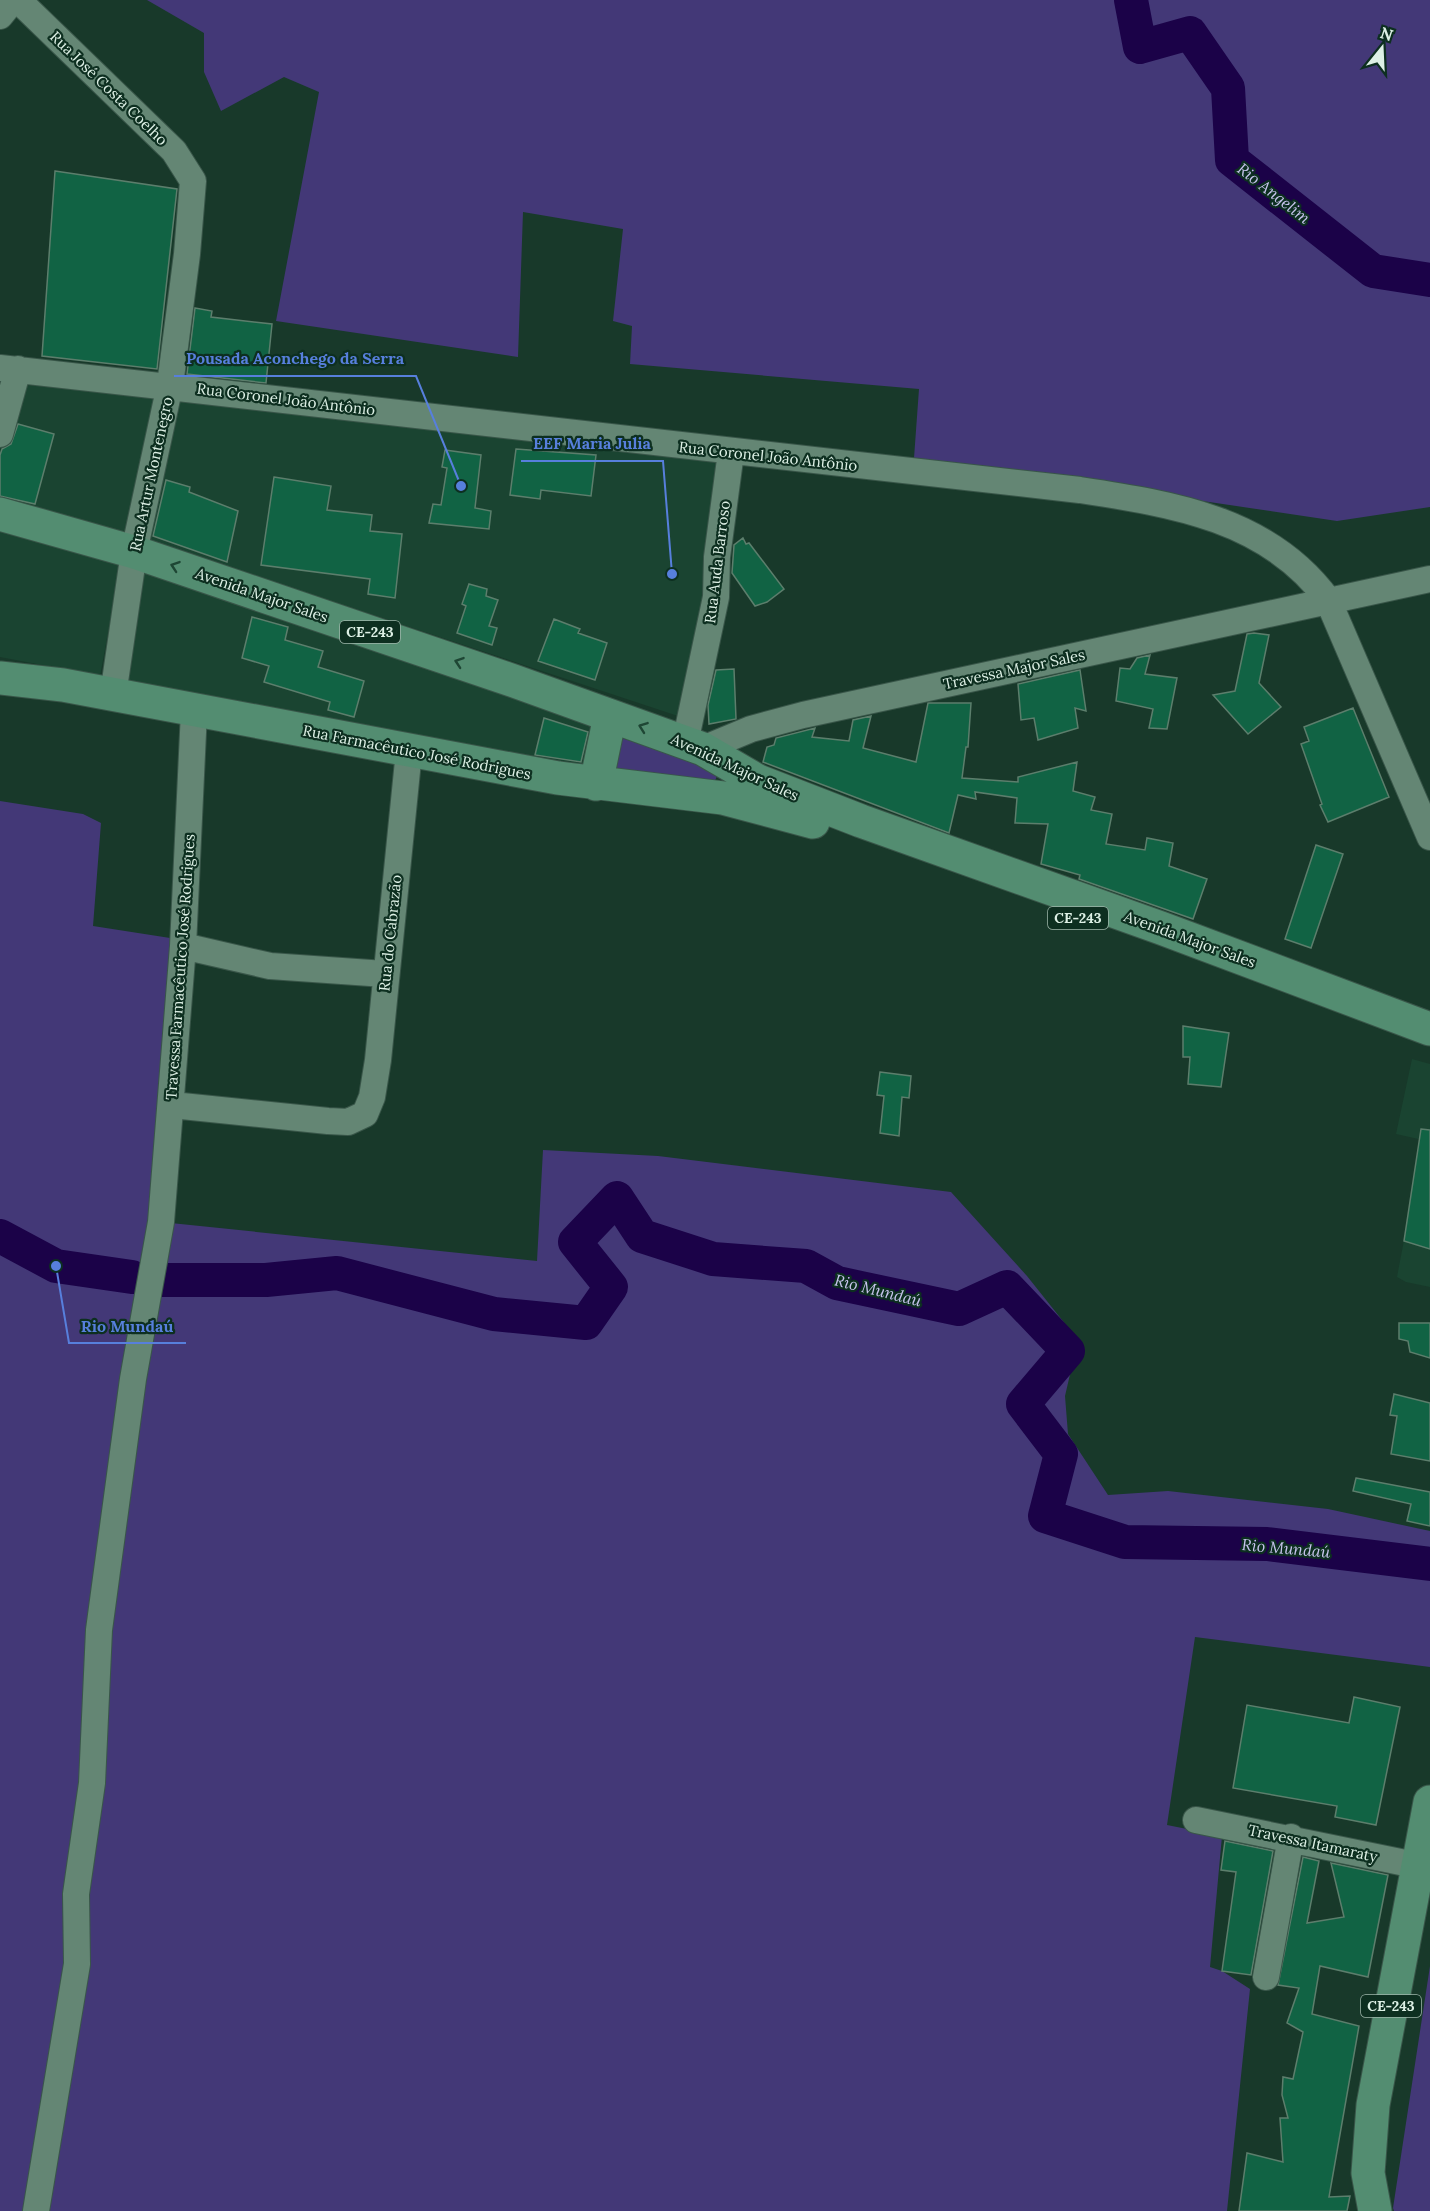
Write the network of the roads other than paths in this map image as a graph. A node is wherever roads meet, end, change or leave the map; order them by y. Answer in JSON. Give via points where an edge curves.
{"nodes":[{"id":1,"x":13,"y":0,"type":"edge"},
{"id":2,"x":18,"y":0,"type":"edge"},
{"id":3,"x":0,"y":16,"type":"edge"},
{"id":4,"x":193,"y":181,"type":"joint"},
{"id":5,"x":9,"y":368,"type":"edge"},
{"id":6,"x":170,"y":385,"type":"junction"},
{"id":7,"x":0,"y":434,"type":"edge"},
{"id":8,"x":731,"y":452,"type":"junction"},
{"id":9,"x":0,"y":514,"type":"edge"},
{"id":10,"x":134,"y":552,"type":"junction"},
{"id":11,"x":1430,"y":579,"type":"edge"},
{"id":12,"x":1328,"y":600,"type":"junction"},
{"id":13,"x":0,"y":678,"type":"edge"},
{"id":14,"x":0,"y":689,"type":"edge"},
{"id":15,"x":100,"y":692,"type":"junction"},
{"id":16,"x":194,"y":711,"type":"junction"},
{"id":17,"x":610,"y":716,"type":"junction"},
{"id":18,"x":694,"y":746,"type":"junction"},
{"id":19,"x":410,"y":751,"type":"junction"},
{"id":20,"x":596,"y":784,"type":"junction"},
{"id":21,"x":728,"y":784,"type":"junction"},
{"id":22,"x":1430,"y":837,"type":"edge"},
{"id":23,"x":960,"y":866,"type":"junction"},
{"id":24,"x":183,"y":946,"type":"junction"},
{"id":25,"x":385,"y":974,"type":"junction"},
{"id":26,"x":1430,"y":1029,"type":"edge"},
{"id":27,"x":1430,"y":1048,"type":"edge"},
{"id":28,"x":172,"y":1105,"type":"junction"},
{"id":29,"x":1430,"y":1802,"type":"edge"},
{"id":30,"x":1196,"y":1820,"type":"dead end"},
{"id":31,"x":1291,"y":1838,"type":"junction"},
{"id":32,"x":1424,"y":1866,"type":"edge"},
{"id":33,"x":1430,"y":1909,"type":"edge"},
{"id":34,"x":1266,"y":1977,"type":"dead end"},
{"id":35,"x":1403,"y":1998,"type":"junction"},
{"id":36,"x":36,"y":2211,"type":"edge"},
{"id":37,"x":1375,"y":2211,"type":"edge"},
{"id":38,"x":1393,"y":2211,"type":"edge"}],
"edges":[{"from":1,"to":3,"type":"street"},
{"from":2,"to":4,"type":"street","name":"Rua José Costa Coelho","via":[[174,151]]},
{"from":4,"to":6,"type":"street","name":"Rua Artur Montenegro"},
{"from":5,"to":6,"type":"street","name":"Rua Coronel João Antônio"},
{"from":5,"to":7,"type":"street"},
{"from":6,"to":8,"type":"street","name":"Rua Coronel João Antônio"},
{"from":6,"to":10,"type":"street","name":"Rua Artur Montenegro"},
{"from":8,"to":12,"type":"street","name":"Rua Coronel João Antônio","via":[[1080,490],[1174,506],[1225,522],[1271,545],[1306,572]]},
{"from":8,"to":18,"type":"street","name":"Rua Auda Barroso","via":[[717,557],[716,597]]},
{"from":9,"to":10,"type":"main road","name":"Avenida Major Sales","number":"CE-243"},
{"from":10,"to":15,"type":"street","name":"Rua Artur Montenegro"},
{"from":17,"to":10,"type":"main road","name":"Avenida Major Sales","number":"CE-243","one_way":true},
{"from":11,"to":12,"type":"street","name":"Travessa Major Sales"},
{"from":12,"to":18,"type":"street","name":"Travessa Major Sales","via":[[803,715]]},
{"from":12,"to":22,"type":"street","name":"Rua Coronel João Antônio"},
{"from":13,"to":15,"type":"main road","name":"Rua Farmacêutico José Rodrigues"},
{"from":14,"to":15,"type":"main road","name":"Rua Farmacêutico José Rodrigues","number":"CE-243","via":[[82,699]]},
{"from":15,"to":16,"type":"main road","name":"Rua Farmacêutico José Rodrigues","number":"CE-243"},
{"from":16,"to":19,"type":"main road","name":"Rua Farmacêutico José Rodrigues","number":"CE-243"},
{"from":16,"to":24,"type":"street","name":"Travessa Farmacêutico José Rodrigues"},
{"from":18,"to":17,"type":"main road","name":"Avenida Major Sales","number":"CE-243","one_way":true},
{"from":17,"to":20,"type":"main road"},
{"from":18,"to":21,"type":"main road","name":"Avenida Major Sales","number":"CE-243"},
{"from":19,"to":20,"type":"main road","name":"Rua Farmacêutico José Rodrigues","number":"CE-243"},
{"from":19,"to":25,"type":"street","name":"Rua do Cabrazão"},
{"from":20,"to":21,"type":"main road","name":"Rua Farmacêutico José Rodrigues","number":"CE-243"},
{"from":21,"to":23,"type":"main road","name":"Avenida Major Sales","number":"CE-243","via":[[861,821]]},
{"from":23,"to":26,"type":"main road","name":"Avenida Major Sales","number":"CE-243"},
{"from":23,"to":27,"type":"main road","name":"Avenida Major Sales","number":"CE-243"},
{"from":24,"to":25,"type":"street","via":[[270,966]]},
{"from":24,"to":28,"type":"street","name":"Travessa Farmacêutico José Rodrigues"},
{"from":25,"to":28,"type":"street","name":"Rua do Cabrazão","via":[[378,1060],[365,1114],[348,1122]]},
{"from":28,"to":36,"type":"street","name":"Travessa Farmacêutico José Rodrigues","via":[[161,1222],[133,1379],[99,1630],[92,1783],[76,1894],[77,1964]]},
{"from":29,"to":32,"type":"main road","number":"CE-243"},
{"from":30,"to":31,"type":"street","name":"Travessa Itamaraty"},
{"from":31,"to":32,"type":"street","name":"Travessa Itamaraty"},
{"from":31,"to":34,"type":"street"},
{"from":32,"to":35,"type":"main road","number":"CE-243"},
{"from":33,"to":35,"type":"main road","number":"CE-243"},
{"from":35,"to":37,"type":"main road","number":"CE-243","via":[[1378,2069],[1368,2146]]},
{"from":35,"to":38,"type":"main road","number":"CE-243","via":[[1387,2144],[1386,2172]]}]}
